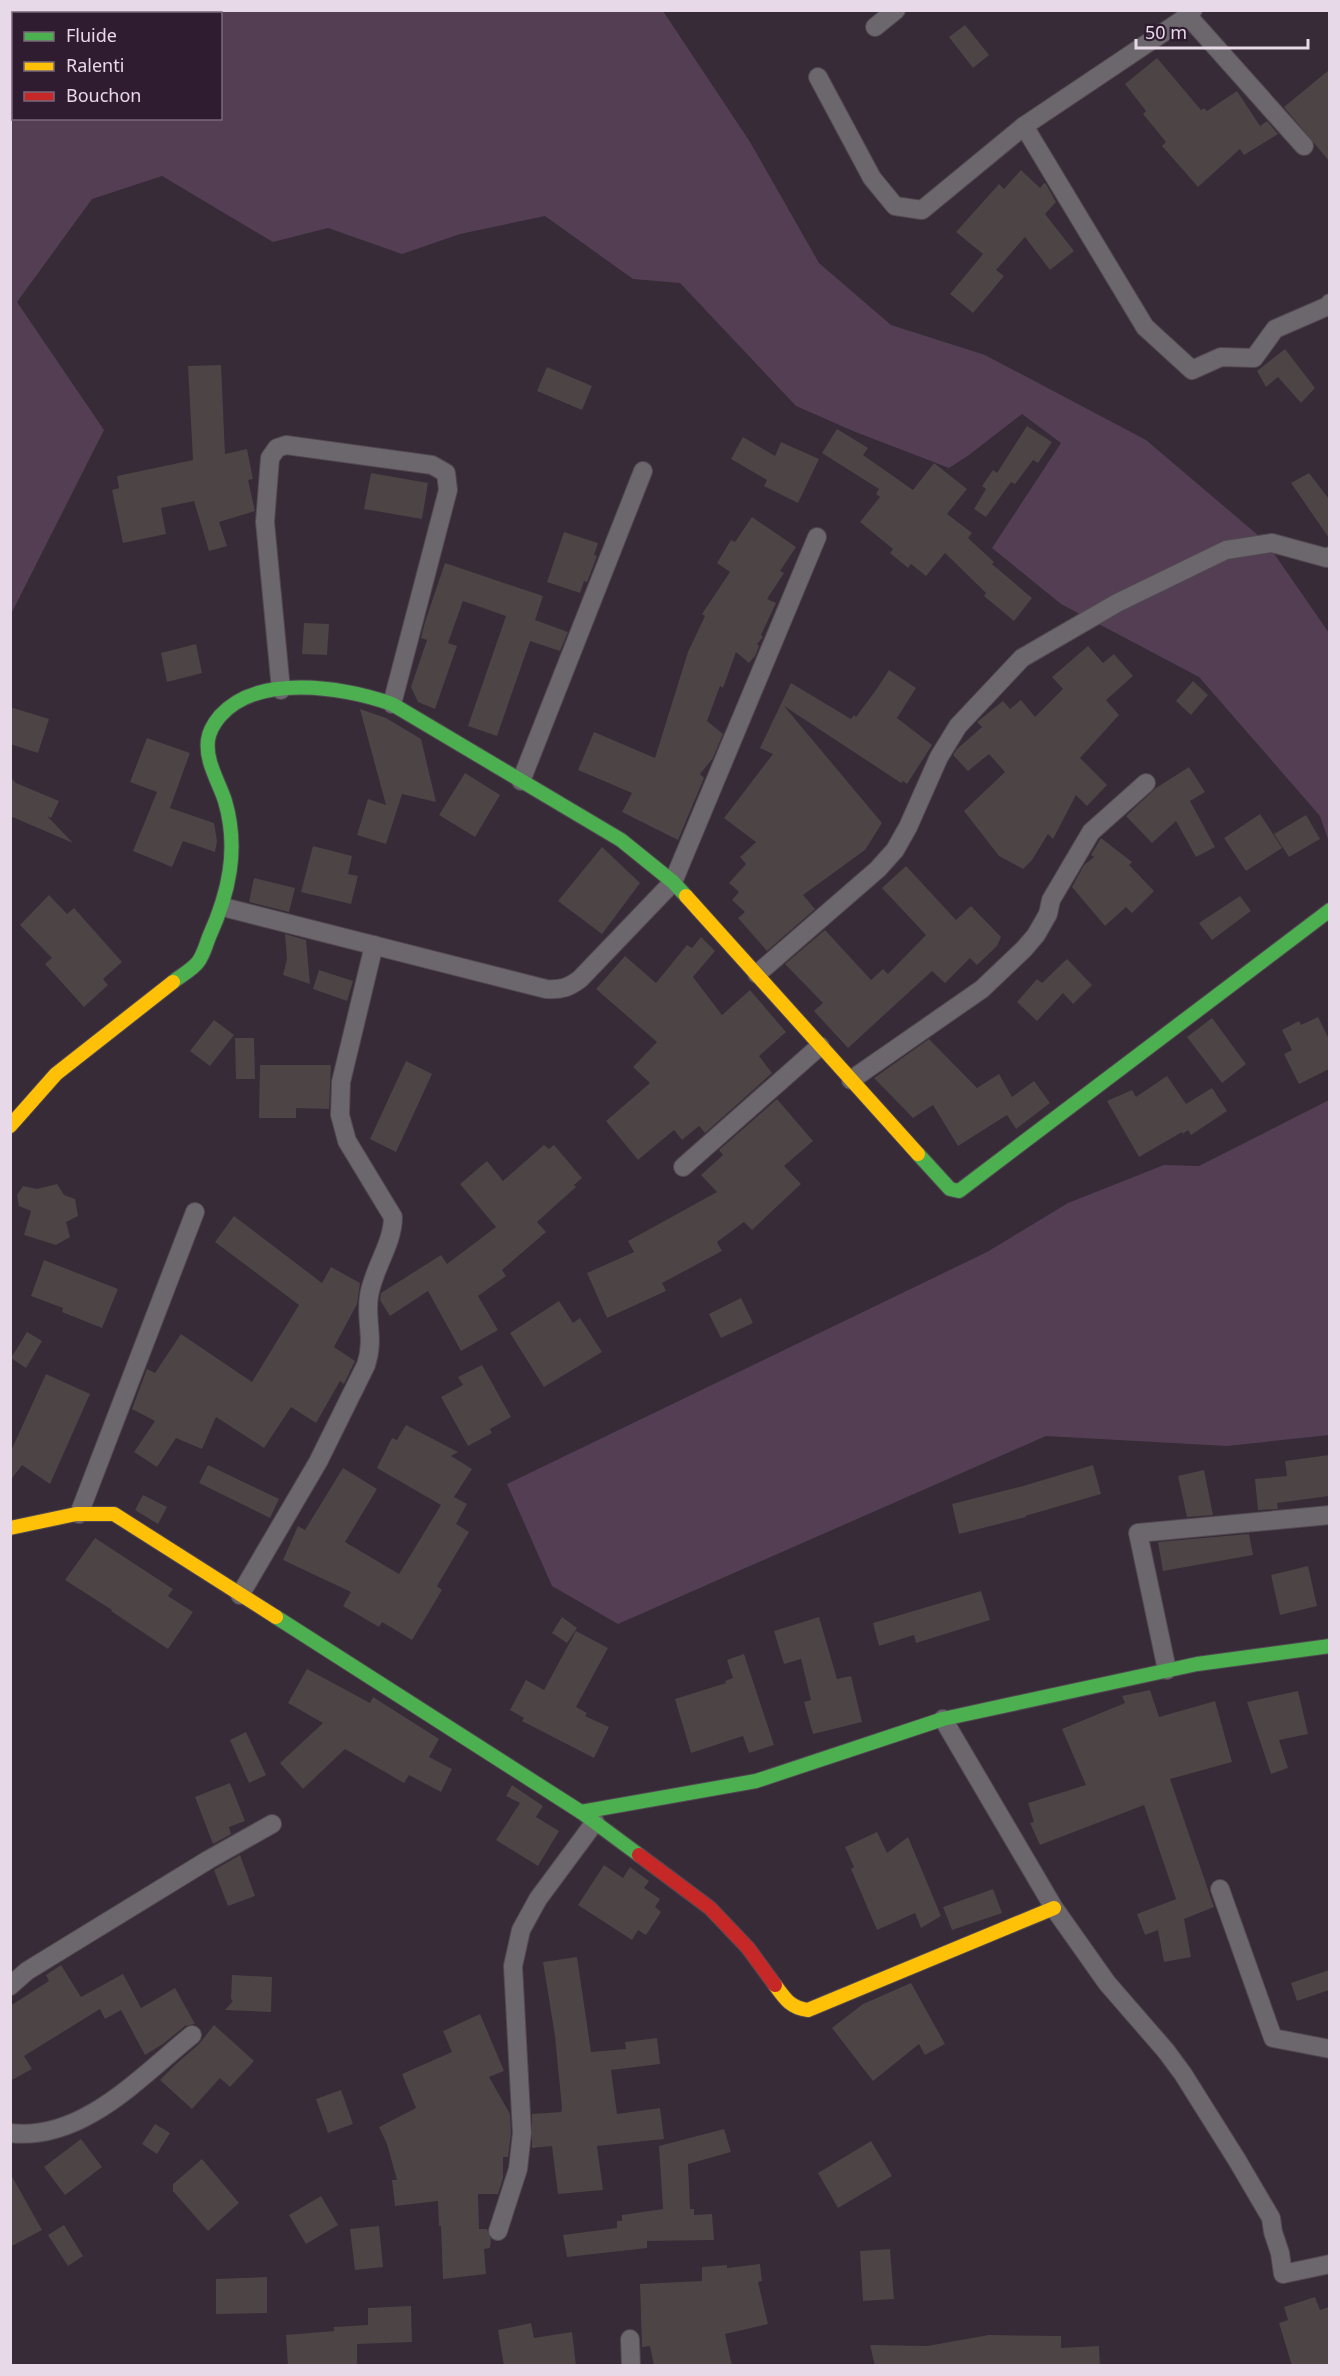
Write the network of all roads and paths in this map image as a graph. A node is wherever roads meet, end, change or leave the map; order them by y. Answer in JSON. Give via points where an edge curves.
{"nodes":[{"id":1,"x":897,"y":10,"type":"edge"},
{"id":2,"x":1190,"y":13,"type":"edge"},
{"id":3,"x":875,"y":27,"type":"dead end"},
{"id":4,"x":819,"y":77,"type":"dead end"},
{"id":5,"x":1024,"y":126,"type":"junction"},
{"id":6,"x":1304,"y":146,"type":"dead end"},
{"id":7,"x":1329,"y":303,"type":"edge"},
{"id":8,"x":643,"y":471,"type":"dead end"},
{"id":9,"x":817,"y":537,"type":"dead end"},
{"id":10,"x":1329,"y":556,"type":"edge"},
{"id":11,"x":281,"y":690,"type":"junction"},
{"id":12,"x":392,"y":704,"type":"junction"},
{"id":13,"x":521,"y":781,"type":"junction"},
{"id":14,"x":1146,"y":783,"type":"dead end"},
{"id":15,"x":673,"y":882,"type":"junction"},
{"id":16,"x":224,"y":907,"type":"junction"},
{"id":17,"x":1329,"y":910,"type":"edge"},
{"id":18,"x":374,"y":945,"type":"junction"},
{"id":19,"x":756,"y":974,"type":"junction"},
{"id":20,"x":820,"y":1046,"type":"junction"},
{"id":21,"x":851,"y":1080,"type":"junction"},
{"id":22,"x":10,"y":1126,"type":"edge"},
{"id":23,"x":683,"y":1167,"type":"dead end"},
{"id":24,"x":195,"y":1212,"type":"dead end"},
{"id":25,"x":79,"y":1514,"type":"junction"},
{"id":26,"x":1329,"y":1515,"type":"edge"},
{"id":27,"x":10,"y":1528,"type":"edge"},
{"id":28,"x":240,"y":1595,"type":"junction"},
{"id":29,"x":1329,"y":1646,"type":"edge"},
{"id":30,"x":1167,"y":1670,"type":"junction"},
{"id":31,"x":943,"y":1719,"type":"junction"},
{"id":32,"x":588,"y":1817,"type":"junction"},
{"id":33,"x":272,"y":1824,"type":"dead end"},
{"id":34,"x":1220,"y":1889,"type":"dead end"},
{"id":35,"x":1054,"y":1908,"type":"junction"},
{"id":36,"x":10,"y":1986,"type":"edge"},
{"id":37,"x":192,"y":2035,"type":"dead end"},
{"id":38,"x":1329,"y":2049,"type":"edge"},
{"id":39,"x":10,"y":2133,"type":"edge"},
{"id":40,"x":498,"y":2231,"type":"dead end"},
{"id":41,"x":1329,"y":2264,"type":"edge"},
{"id":42,"x":630,"y":2339,"type":"dead end"},
{"id":43,"x":631,"y":2366,"type":"edge"}],
"edges":[{"from":1,"to":3,"type":"street"},
{"from":2,"to":5,"type":"street"},
{"from":2,"to":6,"type":"street"},
{"from":4,"to":5,"type":"street","via":[[872,178],[895,206],[922,210]]},
{"from":5,"to":7,"type":"street","via":[[1145,327],[1192,370],[1221,357],[1254,358],[1275,329]]},
{"from":8,"to":13,"type":"street"},
{"from":9,"to":15,"type":"street"},
{"from":10,"to":19,"type":"street","via":[[1272,543],[1226,550],[1117,603],[1022,658],[958,726],[895,850]]},
{"from":11,"to":12,"type":"street","via":[[311,688],[366,695]]},
{"from":11,"to":12,"type":"street","via":[[265,522],[270,458],[277,448],[286,445],[432,465],[446,473],[448,490]]},
{"from":11,"to":16,"type":"street","via":[[263,690],[230,705],[216,721],[208,739],[208,755],[225,802],[231,840]]},
{"from":12,"to":13,"type":"street"},
{"from":13,"to":15,"type":"street","via":[[621,840]]},
{"from":14,"to":21,"type":"street","via":[[1091,832],[1036,935],[1024,949],[982,989]]},
{"from":15,"to":18,"type":"street","via":[[580,979],[560,990]]},
{"from":15,"to":19,"type":"street"},
{"from":16,"to":18,"type":"street"},
{"from":16,"to":22,"type":"street","via":[[198,962],[56,1074]]},
{"from":17,"to":21,"type":"street","via":[[959,1191],[950,1190]]},
{"from":18,"to":28,"type":"street","via":[[341,1082],[340,1115],[347,1141],[393,1217],[393,1228],[373,1278],[369,1300],[372,1349],[318,1462]]},
{"from":19,"to":20,"type":"street"},
{"from":20,"to":21,"type":"street"},
{"from":20,"to":23,"type":"street"},
{"from":24,"to":25,"type":"street"},
{"from":25,"to":27,"type":"street"},
{"from":25,"to":28,"type":"street","via":[[114,1514]]},
{"from":26,"to":30,"type":"street","via":[[1138,1533]]},
{"from":28,"to":32,"type":"street"},
{"from":29,"to":30,"type":"street"},
{"from":30,"to":31,"type":"street"},
{"from":31,"to":32,"type":"street","via":[[756,1781]]},
{"from":31,"to":35,"type":"street"},
{"from":32,"to":35,"type":"street","via":[[710,1908],[748,1948],[787,2002],[798,2009],[808,2010]]},
{"from":32,"to":40,"type":"street","via":[[521,1930],[513,1966],[522,2133],[518,2169]]},
{"from":33,"to":36,"type":"street","via":[[27,1971]]},
{"from":34,"to":38,"type":"street","via":[[1274,2038]]},
{"from":35,"to":41,"type":"street","via":[[1107,1983],[1184,2074],[1271,2218],[1282,2274]]},
{"from":37,"to":39,"type":"street","via":[[103,2107],[64,2127],[26,2135]]},
{"from":42,"to":43,"type":"street"}]}
